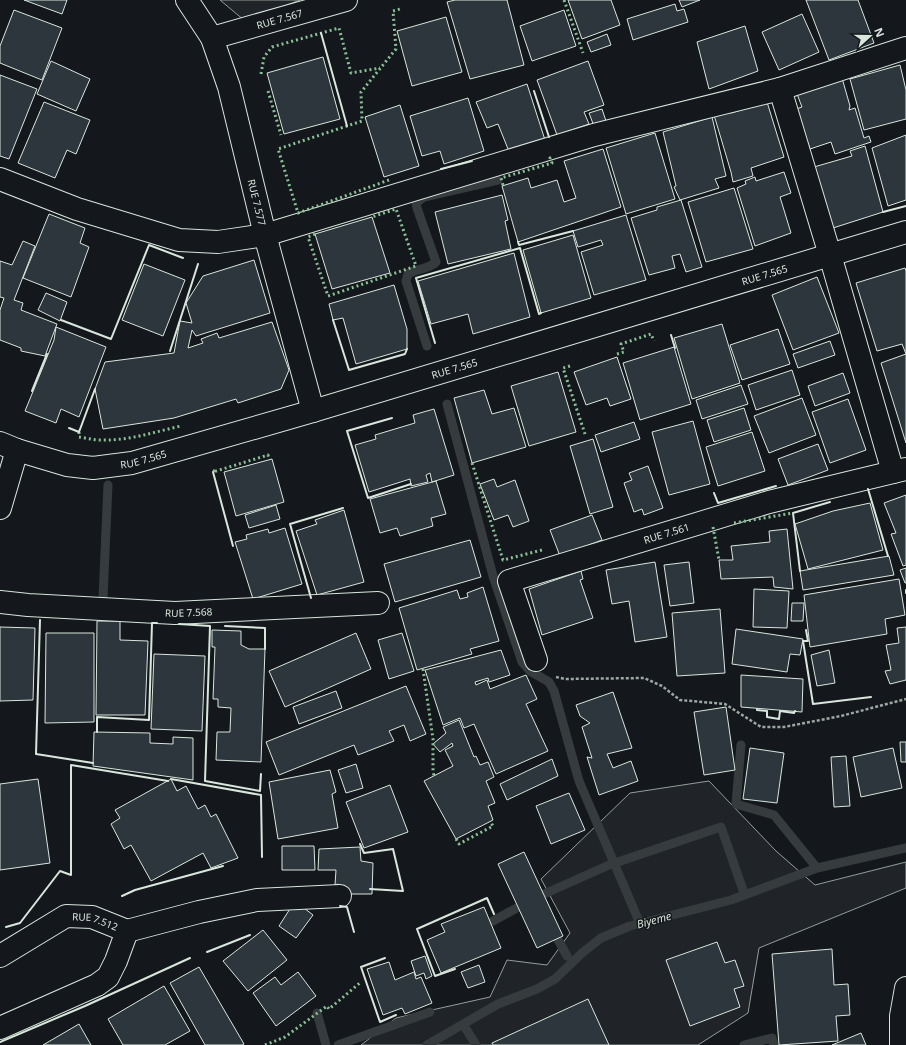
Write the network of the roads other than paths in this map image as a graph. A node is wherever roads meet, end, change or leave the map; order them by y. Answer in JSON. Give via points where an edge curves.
{"nodes":[{"id":1,"x":187,"y":0,"type":"edge"},
{"id":2,"x":333,"y":2,"type":"edge"},
{"id":3,"x":212,"y":38,"type":"junction"},
{"id":4,"x":906,"y":48,"type":"edge"},
{"id":5,"x":780,"y":89,"type":"junction"},
{"id":6,"x":0,"y":179,"type":"edge"},
{"id":7,"x":906,"y":232,"type":"edge"},
{"id":8,"x":265,"y":235,"type":"junction"},
{"id":9,"x":830,"y":255,"type":"junction"},
{"id":10,"x":313,"y":411,"type":"junction"},
{"id":11,"x":8,"y":447,"type":"edge"},
{"id":12,"x":900,"y":471,"type":"edge"},
{"id":13,"x":0,"y":508,"type":"edge"},
{"id":14,"x":0,"y":602,"type":"edge"},
{"id":15,"x":378,"y":603,"type":"dead end"},
{"id":16,"x":536,"y":660,"type":"road end"},
{"id":17,"x":340,"y":896,"type":"dead end"},
{"id":18,"x":127,"y":930,"type":"junction"},
{"id":19,"x":0,"y":956,"type":"edge"},
{"id":20,"x":906,"y":988,"type":"edge"},
{"id":21,"x":0,"y":1028,"type":"edge"},
{"id":22,"x":901,"y":1045,"type":"edge"}],
"edges":[{"from":1,"to":3,"type":"street","name":"RUE 7.577"},
{"from":2,"to":3,"type":"street","name":"RUE 7.567"},
{"from":3,"to":8,"type":"street","name":"RUE 7.577","via":[[229,87]]},
{"from":4,"to":5,"type":"street"},
{"from":5,"to":8,"type":"street","via":[[594,135]]},
{"from":5,"to":9,"type":"street"},
{"from":6,"to":8,"type":"street","via":[[77,209],[180,240],[218,242]]},
{"from":7,"to":9,"type":"street","name":"RUE 7.565"},
{"from":8,"to":10,"type":"street","name":"RUE 7.577"},
{"from":9,"to":10,"type":"street","name":"RUE 7.565"},
{"from":9,"to":12,"type":"street"},
{"from":10,"to":11,"type":"street","name":"RUE 7.565","via":[[132,463],[93,468],[67,465]]},
{"from":11,"to":13,"type":"street"},
{"from":12,"to":16,"type":"street","name":"RUE 7.561","via":[[769,502],[509,581]]},
{"from":14,"to":15,"type":"street","name":"RUE 7.568","via":[[175,614]]},
{"from":17,"to":18,"type":"street","via":[[257,900]]},
{"from":18,"to":19,"type":"street","name":"RUE 7.512","via":[[92,917],[66,916]]},
{"from":18,"to":21,"type":"street","name":"RUE 7.512","via":[[108,976],[97,985]]},
{"from":20,"to":22,"type":"street","via":[[901,1016]]}]}
